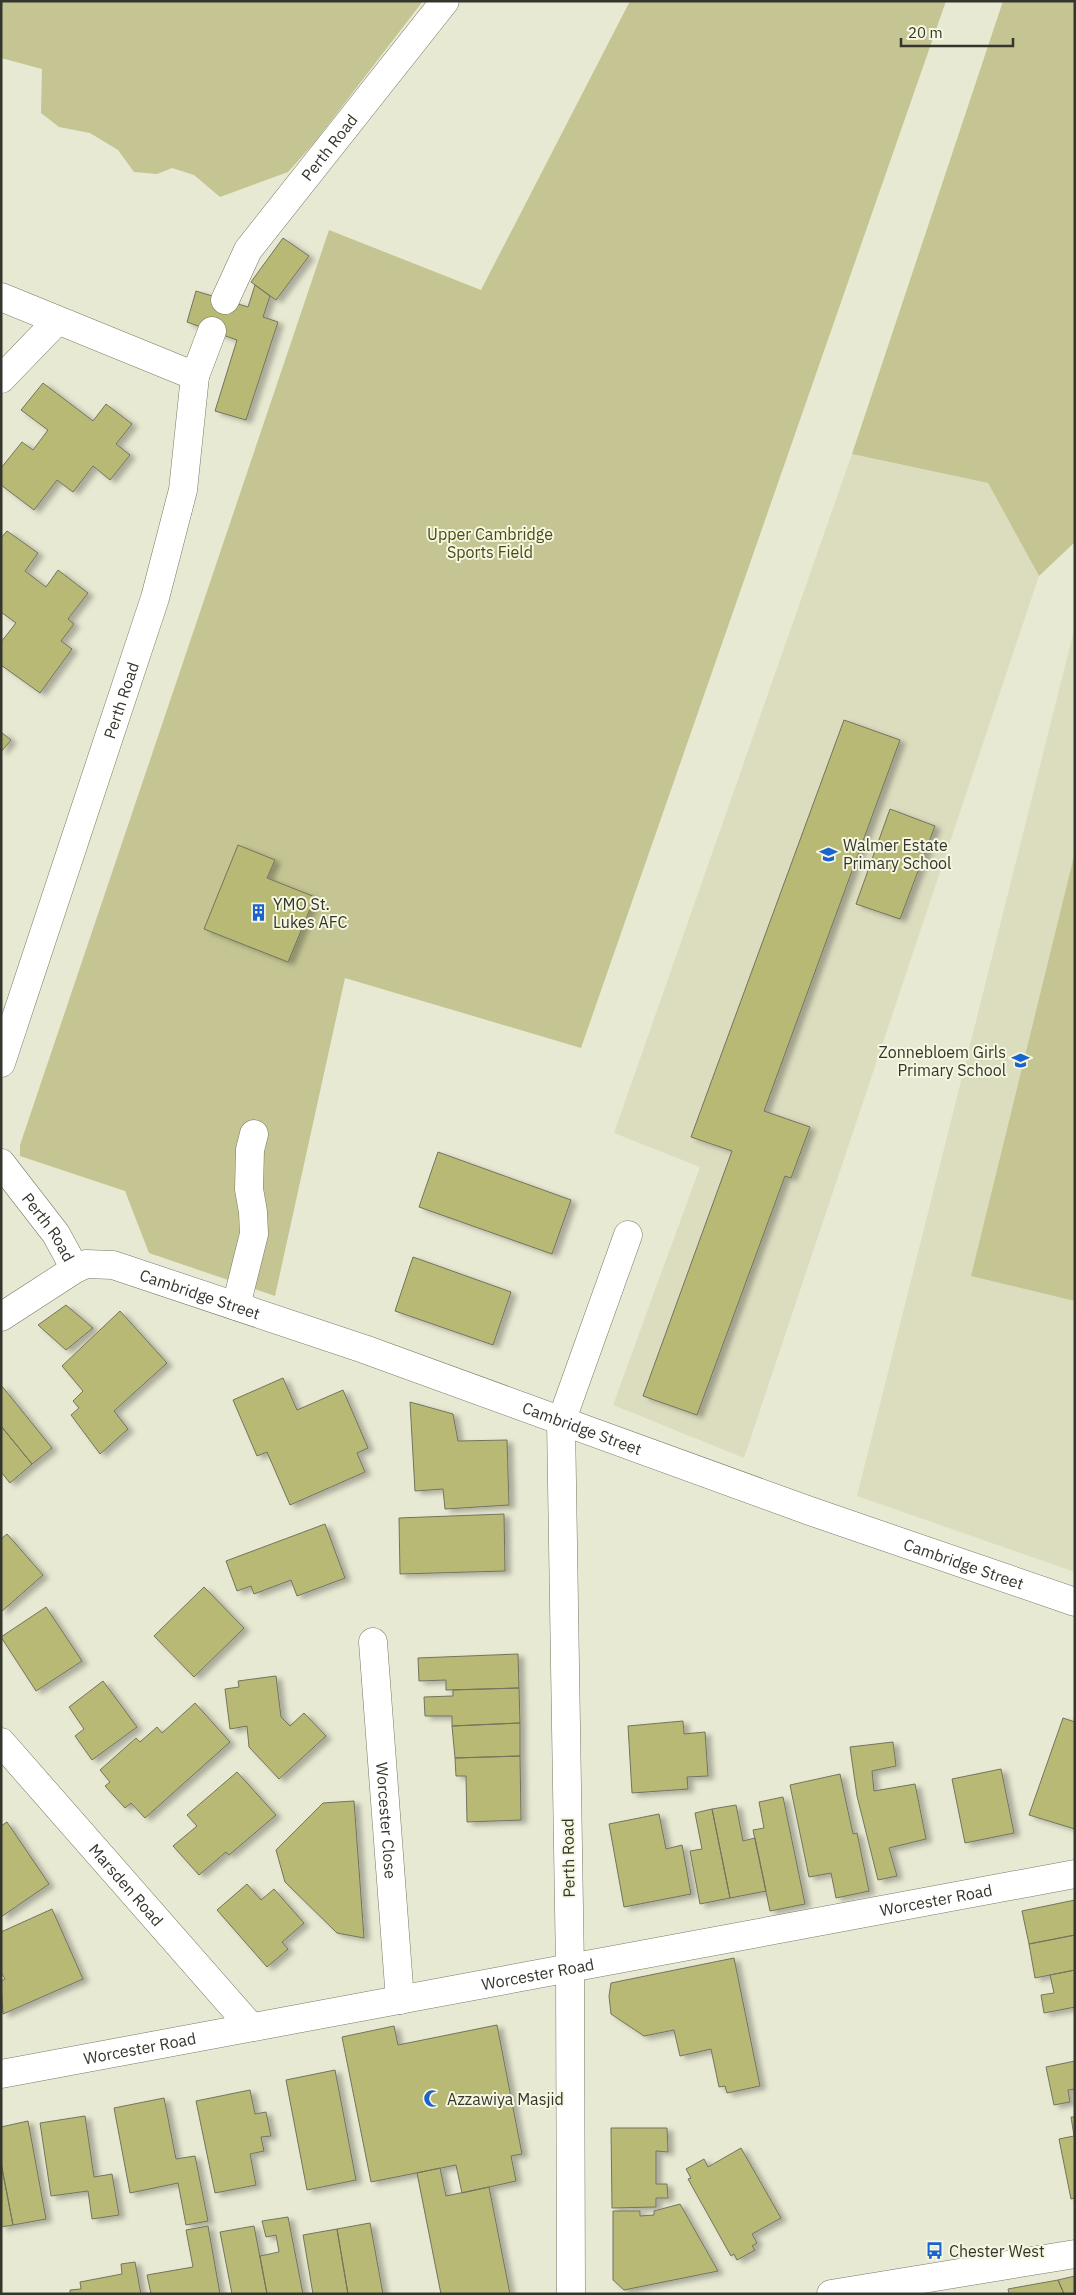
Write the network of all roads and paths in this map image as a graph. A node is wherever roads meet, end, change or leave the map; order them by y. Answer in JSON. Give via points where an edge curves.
{"nodes":[{"id":1,"x":445,"y":1,"type":"edge"},
{"id":2,"x":1,"y":297,"type":"edge"},
{"id":3,"x":225,"y":300,"type":"dead end"},
{"id":4,"x":57,"y":321,"type":"junction"},
{"id":5,"x":212,"y":331,"type":"dead end"},
{"id":6,"x":195,"y":376,"type":"junction"},
{"id":7,"x":1,"y":379,"type":"edge"},
{"id":8,"x":1,"y":1063,"type":"edge"},
{"id":9,"x":254,"y":1134,"type":"dead end"},
{"id":10,"x":1,"y":1163,"type":"edge"},
{"id":11,"x":628,"y":1235,"type":"dead end"},
{"id":12,"x":81,"y":1267,"type":"junction"},
{"id":13,"x":236,"y":1306,"type":"junction"},
{"id":14,"x":1,"y":1317,"type":"edge"},
{"id":15,"x":561,"y":1422,"type":"junction"},
{"id":16,"x":1075,"y":1602,"type":"edge"},
{"id":17,"x":373,"y":1642,"type":"dead end"},
{"id":18,"x":1,"y":1742,"type":"edge"},
{"id":19,"x":1075,"y":1874,"type":"edge"},
{"id":20,"x":570,"y":1969,"type":"junction"},
{"id":21,"x":400,"y":2000,"type":"junction"},
{"id":22,"x":251,"y":2027,"type":"junction"},
{"id":23,"x":1,"y":2074,"type":"edge"},
{"id":24,"x":1075,"y":2254,"type":"edge"},
{"id":25,"x":843,"y":2293,"type":"edge"},
{"id":26,"x":571,"y":2294,"type":"edge"}],
"edges":[{"from":1,"to":3,"type":"street","name":"Perth Road","via":[[248,250]]},
{"from":2,"to":4,"type":"street"},
{"from":4,"to":6,"type":"street"},
{"from":4,"to":7,"type":"street"},
{"from":5,"to":6,"type":"street","name":"Perth Road"},
{"from":6,"to":8,"type":"street","name":"Perth Road","via":[[183,490],[155,598]]},
{"from":9,"to":13,"type":"street","via":[[249,1173],[254,1234]]},
{"from":10,"to":12,"type":"street","name":"Perth Road"},
{"from":11,"to":15,"type":"street"},
{"from":12,"to":13,"type":"street","name":"Cambridge Street","via":[[113,1265]]},
{"from":12,"to":14,"type":"street"},
{"from":13,"to":15,"type":"street","name":"Cambridge Street","via":[[364,1349]]},
{"from":15,"to":16,"type":"street","name":"Cambridge Street"},
{"from":15,"to":20,"type":"street","name":"Perth Road"},
{"from":17,"to":21,"type":"street","name":"Worcester Close"},
{"from":18,"to":22,"type":"street","name":"Marsden Road"},
{"from":19,"to":20,"type":"street","name":"Worcester Road"},
{"from":20,"to":21,"type":"street","name":"Worcester Road"},
{"from":20,"to":26,"type":"street","name":"Perth Road"},
{"from":21,"to":22,"type":"street","name":"Worcester Road"},
{"from":22,"to":23,"type":"street","name":"Worcester Road"},
{"from":24,"to":25,"type":"street"}]}
